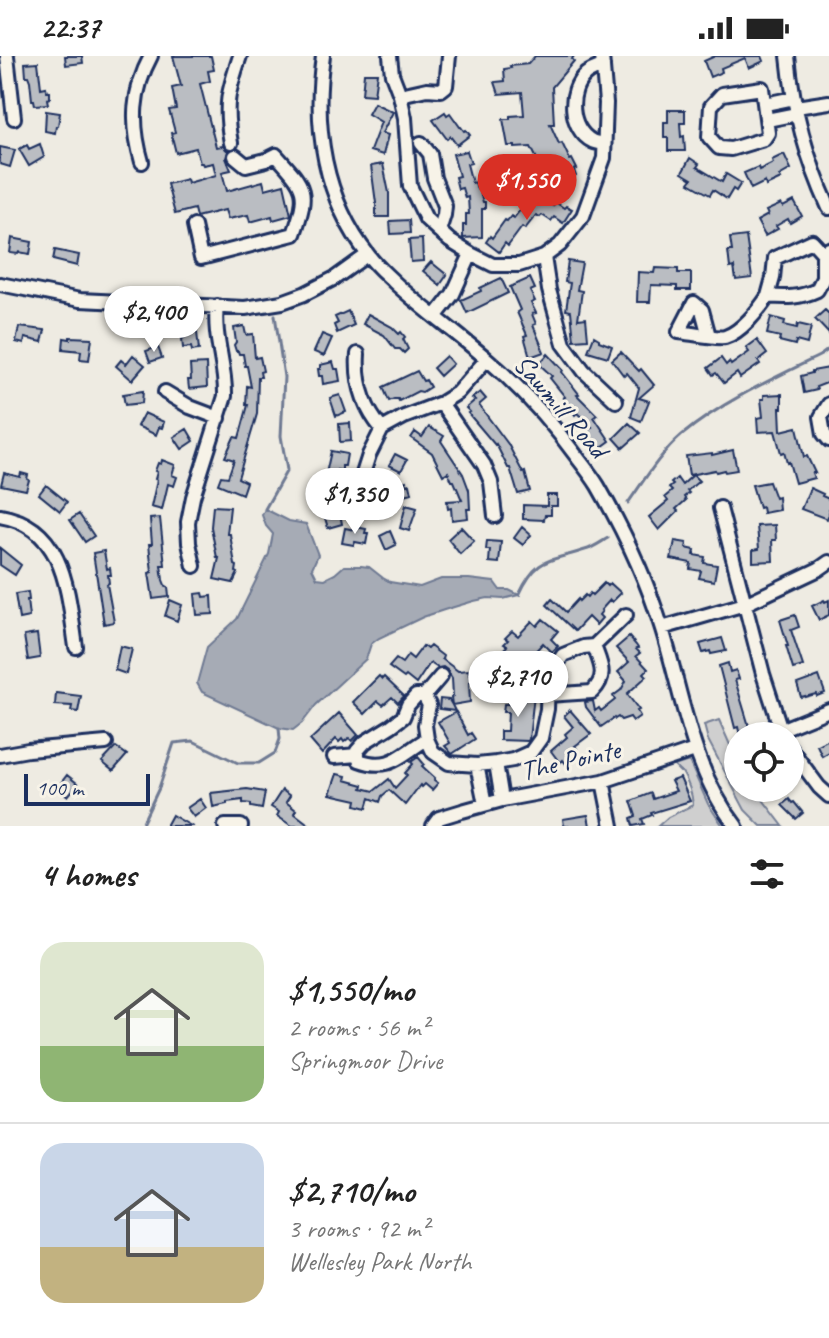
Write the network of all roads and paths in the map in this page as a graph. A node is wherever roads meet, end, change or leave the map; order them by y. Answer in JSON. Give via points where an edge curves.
{"nodes":[{"id":1,"x":7,"y":56,"type":"edge"},
{"id":2,"x":151,"y":56,"type":"edge"},
{"id":3,"x":240,"y":56,"type":"edge"},
{"id":4,"x":323,"y":56,"type":"edge"},
{"id":5,"x":390,"y":56,"type":"edge"},
{"id":6,"x":449,"y":56,"type":"edge"},
{"id":7,"x":788,"y":56,"type":"edge"},
{"id":8,"x":602,"y":61,"type":"edge"},
{"id":9,"x":400,"y":95,"type":"junction"},
{"id":10,"x":829,"y":102,"type":"edge"},
{"id":11,"x":765,"y":104,"type":"junction"},
{"id":12,"x":796,"y":107,"type":"junction"},
{"id":13,"x":14,"y":118,"type":"dead end"},
{"id":14,"x":767,"y":120,"type":"junction"},
{"id":15,"x":421,"y":143,"type":"dead end"},
{"id":16,"x":604,"y":144,"type":"junction"},
{"id":17,"x":142,"y":162,"type":"dead end"},
{"id":18,"x":829,"y":208,"type":"edge"},
{"id":19,"x":194,"y":226,"type":"dead end"},
{"id":20,"x":439,"y":231,"type":"junction"},
{"id":21,"x":826,"y":251,"type":"edge"},
{"id":22,"x":471,"y":254,"type":"junction"},
{"id":23,"x":367,"y":255,"type":"junction"},
{"id":24,"x":544,"y":257,"type":"junction"},
{"id":25,"x":0,"y":284,"type":"edge"},
{"id":26,"x":768,"y":296,"type":"junction"},
{"id":27,"x":217,"y":306,"type":"junction"},
{"id":28,"x":435,"y":317,"type":"junction"},
{"id":29,"x":709,"y":336,"type":"dead end"},
{"id":30,"x":358,"y":354,"type":"dead end"},
{"id":31,"x":487,"y":359,"type":"junction"},
{"id":32,"x":165,"y":392,"type":"dead end"},
{"id":33,"x":616,"y":401,"type":"dead end"},
{"id":34,"x":441,"y":403,"type":"junction"},
{"id":35,"x":829,"y":404,"type":"edge"},
{"id":36,"x":219,"y":418,"type":"junction"},
{"id":37,"x":382,"y":429,"type":"junction"},
{"id":38,"x":829,"y":440,"type":"edge"},
{"id":39,"x":365,"y":503,"type":"dead end"},
{"id":40,"x":720,"y":508,"type":"dead end"},
{"id":41,"x":0,"y":516,"type":"edge"},
{"id":42,"x":495,"y":516,"type":"dead end"},
{"id":43,"x":829,"y":562,"type":"edge"},
{"id":44,"x":194,"y":566,"type":"dead end"},
{"id":45,"x":745,"y":604,"type":"junction"},
{"id":46,"x":626,"y":615,"type":"dead end"},
{"id":47,"x":662,"y":628,"type":"junction"},
{"id":48,"x":594,"y":646,"type":"junction"},
{"id":49,"x":76,"y":647,"type":"dead end"},
{"id":50,"x":441,"y":676,"type":"dead end"},
{"id":51,"x":547,"y":695,"type":"junction"},
{"id":52,"x":424,"y":696,"type":"junction"},
{"id":53,"x":829,"y":710,"type":"edge"},
{"id":54,"x":778,"y":722,"type":"edge"},
{"id":55,"x":804,"y":722,"type":"edge"},
{"id":56,"x":427,"y":739,"type":"junction"},
{"id":57,"x":106,"y":743,"type":"dead end"},
{"id":58,"x":695,"y":750,"type":"junction"},
{"id":59,"x":0,"y":755,"type":"edge"},
{"id":60,"x":357,"y":755,"type":"junction"},
{"id":61,"x":334,"y":757,"type":"dead end"},
{"id":62,"x":496,"y":763,"type":"junction"},
{"id":63,"x":477,"y":765,"type":"junction"},
{"id":64,"x":804,"y":767,"type":"edge"},
{"id":65,"x":603,"y":781,"type":"junction"},
{"id":66,"x":829,"y":796,"type":"edge"},
{"id":67,"x":502,"y":800,"type":"junction"},
{"id":68,"x":485,"y":804,"type":"junction"},
{"id":69,"x":456,"y":819,"type":"edge"},
{"id":70,"x":225,"y":826,"type":"edge"},
{"id":71,"x":241,"y":826,"type":"edge"},
{"id":72,"x":433,"y":826,"type":"edge"},
{"id":73,"x":612,"y":826,"type":"edge"},
{"id":74,"x":736,"y":826,"type":"edge"}],
"edges":[{"from":1,"to":13,"type":"street"},
{"from":2,"to":17,"type":"street","via":[[136,92],[134,121]]},
{"from":3,"to":19,"type":"street","via":[[227,93],[233,150],[246,165],[276,155],[300,184],[304,201],[294,234],[201,258]]},
{"from":4,"to":23,"type":"street","name":"Sawmill Road","via":[[323,150],[344,218]]},
{"from":5,"to":9,"type":"street"},
{"from":6,"to":9,"type":"street","via":[[441,90]]},
{"from":7,"to":12,"type":"street"},
{"from":8,"to":16,"type":"street"},
{"from":8,"to":16,"type":"street","via":[[578,83],[572,108],[582,132]]},
{"from":9,"to":20,"type":"street","via":[[410,186],[426,219]]},
{"from":10,"to":12,"type":"street"},
{"from":11,"to":12,"type":"street"},
{"from":11,"to":14,"type":"street"},
{"from":11,"to":14,"type":"street","via":[[762,88],[722,94],[711,106],[709,137],[719,148],[742,146],[764,139]]},
{"from":12,"to":14,"type":"street"},
{"from":12,"to":18,"type":"street"},
{"from":15,"to":20,"type":"street","via":[[430,154],[445,206]]},
{"from":16,"to":24,"type":"street","via":[[583,216]]},
{"from":20,"to":22,"type":"street"},
{"from":21,"to":26,"type":"street","via":[[817,290],[804,296]]},
{"from":21,"to":26,"type":"street","via":[[812,241],[775,258]]},
{"from":22,"to":24,"type":"street","via":[[493,265],[519,265]]},
{"from":22,"to":28,"type":"street","via":[[453,294]]},
{"from":23,"to":27,"type":"street","via":[[323,286],[282,302]]},
{"from":23,"to":28,"type":"street","name":"Sawmill Road"},
{"from":24,"to":33,"type":"street","via":[[564,344]]},
{"from":25,"to":27,"type":"street","via":[[80,300]]},
{"from":26,"to":29,"type":"street","via":[[739,329],[725,337]]},
{"from":27,"to":36,"type":"street","via":[[225,380]]},
{"from":28,"to":31,"type":"street","name":"Sawmill Road"},
{"from":30,"to":37,"type":"street","via":[[360,388]]},
{"from":31,"to":34,"type":"street"},
{"from":31,"to":47,"type":"street","name":"Sawmill Road","via":[[525,394],[598,485]]},
{"from":32,"to":36,"type":"street"},
{"from":34,"to":37,"type":"street"},
{"from":34,"to":42,"type":"street","via":[[484,465]]},
{"from":35,"to":38,"type":"street","via":[[821,417]]},
{"from":36,"to":44,"type":"street","via":[[188,522]]},
{"from":37,"to":39,"type":"street","via":[[362,477]]},
{"from":40,"to":45,"type":"street"},
{"from":41,"to":49,"type":"street","via":[[31,527],[54,552],[62,567]]},
{"from":43,"to":45,"type":"street"},
{"from":45,"to":47,"type":"street"},
{"from":45,"to":54,"type":"street"},
{"from":46,"to":48,"type":"street"},
{"from":47,"to":58,"type":"street","name":"Sawmill Road"},
{"from":48,"to":51,"type":"street","via":[[563,655],[548,677]]},
{"from":48,"to":51,"type":"street","via":[[602,668],[600,684],[592,692]]},
{"from":50,"to":52,"type":"street"},
{"from":51,"to":62,"type":"street","via":[[541,738],[531,752]]},
{"from":52,"to":56,"type":"street","via":[[429,705]]},
{"from":52,"to":60,"type":"street","via":[[416,696],[403,717],[365,742]]},
{"from":53,"to":55,"type":"street"},
{"from":56,"to":60,"type":"street","via":[[393,762],[373,765]]},
{"from":56,"to":63,"type":"street","via":[[433,752],[449,763]]},
{"from":57,"to":59,"type":"street"},
{"from":58,"to":65,"type":"street","name":"The Pointe"},
{"from":58,"to":74,"type":"street","name":"Sawmill Road"},
{"from":60,"to":61,"type":"street"},
{"from":62,"to":63,"type":"street"},
{"from":62,"to":67,"type":"street"},
{"from":63,"to":68,"type":"street"},
{"from":64,"to":66,"type":"street"},
{"from":65,"to":67,"type":"street","name":"The Pointe"},
{"from":65,"to":73,"type":"street"},
{"from":67,"to":68,"type":"street","name":"The Pointe"},
{"from":68,"to":69,"type":"street","name":"The Pointe"},
{"from":69,"to":72,"type":"street","name":"The Pointe","via":[[439,818]]},
{"from":70,"to":71,"type":"street"}]}
